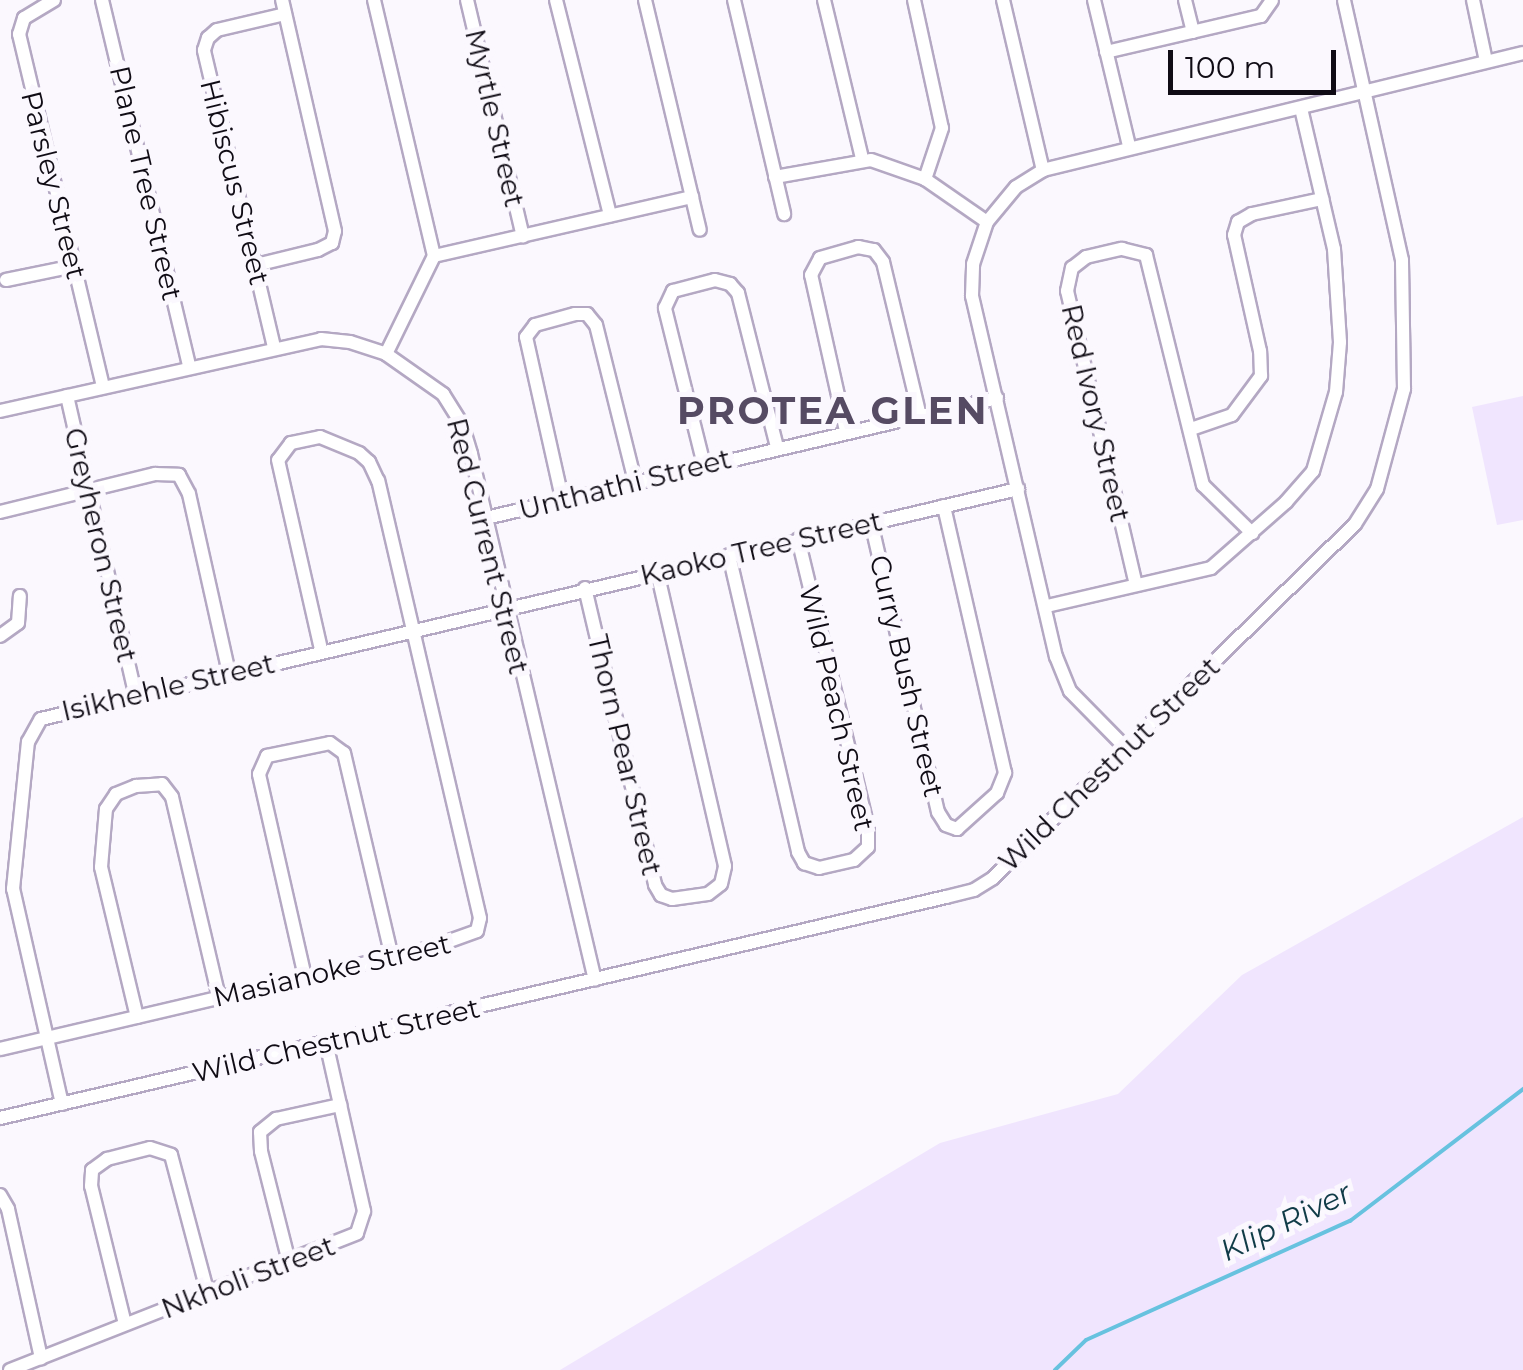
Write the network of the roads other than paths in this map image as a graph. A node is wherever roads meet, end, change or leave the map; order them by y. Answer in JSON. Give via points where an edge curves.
{"nodes":[{"id":1,"x":54,"y":0,"type":"edge"},
{"id":2,"x":102,"y":0,"type":"edge"},
{"id":3,"x":374,"y":0,"type":"edge"},
{"id":4,"x":467,"y":0,"type":"edge"},
{"id":5,"x":556,"y":0,"type":"edge"},
{"id":6,"x":645,"y":0,"type":"edge"},
{"id":7,"x":734,"y":0,"type":"edge"},
{"id":8,"x":824,"y":0,"type":"edge"},
{"id":9,"x":914,"y":0,"type":"edge"},
{"id":10,"x":1003,"y":0,"type":"edge"},
{"id":11,"x":1094,"y":0,"type":"edge"},
{"id":12,"x":1185,"y":0,"type":"edge"},
{"id":13,"x":1272,"y":0,"type":"edge"},
{"id":14,"x":1344,"y":0,"type":"edge"},
{"id":15,"x":1473,"y":0,"type":"edge"},
{"id":16,"x":284,"y":7,"type":"edge"},
{"id":17,"x":1192,"y":32,"type":"junction"},
{"id":18,"x":1106,"y":52,"type":"junction"},
{"id":19,"x":1523,"y":52,"type":"edge"},
{"id":20,"x":1486,"y":61,"type":"junction"},
{"id":21,"x":1364,"y":91,"type":"junction"},
{"id":22,"x":1301,"y":108,"type":"junction"},
{"id":23,"x":1129,"y":146,"type":"junction"},
{"id":24,"x":862,"y":158,"type":"junction"},
{"id":25,"x":1043,"y":170,"type":"junction"},
{"id":26,"x":775,"y":177,"type":"junction"},
{"id":27,"x":925,"y":179,"type":"junction"},
{"id":28,"x":692,"y":197,"type":"junction"},
{"id":29,"x":1322,"y":199,"type":"junction"},
{"id":30,"x":784,"y":214,"type":"dead end"},
{"id":31,"x":610,"y":216,"type":"junction"},
{"id":32,"x":987,"y":222,"type":"junction"},
{"id":33,"x":700,"y":230,"type":"dead end"},
{"id":34,"x":523,"y":236,"type":"junction"},
{"id":35,"x":434,"y":256,"type":"junction"},
{"id":36,"x":256,"y":265,"type":"junction"},
{"id":37,"x":74,"y":266,"type":"junction"},
{"id":38,"x":6,"y":280,"type":"dead end"},
{"id":39,"x":274,"y":347,"type":"junction"},
{"id":40,"x":386,"y":354,"type":"junction"},
{"id":41,"x":189,"y":366,"type":"junction"},
{"id":42,"x":103,"y":387,"type":"junction"},
{"id":43,"x":67,"y":396,"type":"junction"},
{"id":44,"x":997,"y":398,"type":"junction"},
{"id":45,"x":0,"y":411,"type":"edge"},
{"id":46,"x":920,"y":416,"type":"junction"},
{"id":47,"x":1191,"y":429,"type":"junction"},
{"id":48,"x":846,"y":431,"type":"junction"},
{"id":49,"x":777,"y":447,"type":"junction"},
{"id":50,"x":704,"y":466,"type":"junction"},
{"id":51,"x":636,"y":482,"type":"junction"},
{"id":52,"x":1018,"y":489,"type":"junction"},
{"id":53,"x":87,"y":492,"type":"junction"},
{"id":54,"x":562,"y":498,"type":"junction"},
{"id":55,"x":944,"y":506,"type":"junction"},
{"id":56,"x":0,"y":512,"type":"edge"},
{"id":57,"x":486,"y":518,"type":"junction"},
{"id":58,"x":871,"y":522,"type":"junction"},
{"id":59,"x":1252,"y":533,"type":"junction"},
{"id":60,"x":798,"y":539,"type":"junction"},
{"id":61,"x":729,"y":555,"type":"junction"},
{"id":62,"x":657,"y":572,"type":"junction"},
{"id":63,"x":1136,"y":585,"type":"junction"},
{"id":64,"x":585,"y":588,"type":"junction"},
{"id":65,"x":20,"y":596,"type":"dead end"},
{"id":66,"x":1047,"y":606,"type":"junction"},
{"id":67,"x":505,"y":608,"type":"junction"},
{"id":68,"x":411,"y":630,"type":"junction"},
{"id":69,"x":0,"y":636,"type":"edge"},
{"id":70,"x":321,"y":650,"type":"junction"},
{"id":71,"x":229,"y":673,"type":"junction"},
{"id":72,"x":135,"y":693,"type":"junction"},
{"id":73,"x":1126,"y":748,"type":"junction"},
{"id":74,"x":392,"y":957,"type":"junction"},
{"id":75,"x":305,"y":977,"type":"junction"},
{"id":76,"x":596,"y":980,"type":"junction"},
{"id":77,"x":220,"y":997,"type":"junction"},
{"id":78,"x":137,"y":1017,"type":"junction"},
{"id":79,"x":47,"y":1038,"type":"junction"},
{"id":80,"x":326,"y":1042,"type":"junction"},
{"id":81,"x":0,"y":1049,"type":"edge"},
{"id":82,"x":62,"y":1104,"type":"junction"},
{"id":83,"x":340,"y":1106,"type":"junction"},
{"id":84,"x":0,"y":1118,"type":"edge"},
{"id":85,"x":0,"y":1195,"type":"edge"},
{"id":86,"x":289,"y":1262,"type":"junction"},
{"id":87,"x":208,"y":1294,"type":"junction"},
{"id":88,"x":125,"y":1324,"type":"junction"},
{"id":89,"x":41,"y":1358,"type":"junction"},
{"id":90,"x":10,"y":1370,"type":"edge"}],
"edges":[{"from":1,"to":37,"type":"street","name":"Parsley Street","via":[[24,18],[19,34]]},
{"from":2,"to":41,"type":"street","name":"Plane Tree Street"},
{"from":3,"to":35,"type":"street"},
{"from":4,"to":34,"type":"street","name":"Myrtle Street"},
{"from":5,"to":31,"type":"street"},
{"from":6,"to":28,"type":"street"},
{"from":7,"to":26,"type":"street"},
{"from":8,"to":24,"type":"street"},
{"from":9,"to":27,"type":"street","via":[[942,128]]},
{"from":10,"to":25,"type":"street"},
{"from":11,"to":18,"type":"street"},
{"from":12,"to":17,"type":"street"},
{"from":13,"to":17,"type":"street","via":[[1261,16]]},
{"from":14,"to":21,"type":"street","name":"Wild Chestnut Street"},
{"from":15,"to":20,"type":"street"},
{"from":16,"to":36,"type":"street","name":"Hibiscus Street","via":[[217,30],[205,44]]},
{"from":16,"to":36,"type":"street","via":[[335,232],[327,246]]},
{"from":17,"to":18,"type":"street"},
{"from":18,"to":23,"type":"street"},
{"from":19,"to":20,"type":"street"},
{"from":20,"to":21,"type":"street"},
{"from":21,"to":22,"type":"street"},
{"from":21,"to":73,"type":"street","name":"Wild Chestnut Street","via":[[1400,243],[1403,295],[1404,389],[1378,489],[1355,524]]},
{"from":22,"to":23,"type":"street"},
{"from":22,"to":29,"type":"street"},
{"from":23,"to":25,"type":"street"},
{"from":24,"to":26,"type":"street"},
{"from":24,"to":27,"type":"street"},
{"from":25,"to":32,"type":"street","via":[[1016,188]]},
{"from":26,"to":30,"type":"street"},
{"from":27,"to":32,"type":"street"},
{"from":28,"to":31,"type":"street"},
{"from":28,"to":33,"type":"street"},
{"from":29,"to":47,"type":"street","via":[[1238,222],[1234,236],[1261,376],[1232,415]]},
{"from":29,"to":59,"type":"street","via":[[1336,263],[1336,392],[1313,471]]},
{"from":31,"to":34,"type":"street"},
{"from":32,"to":44,"type":"street","via":[[971,281]]},
{"from":34,"to":35,"type":"street"},
{"from":35,"to":40,"type":"street"},
{"from":36,"to":39,"type":"street","name":"Hibiscus Street"},
{"from":37,"to":38,"type":"street"},
{"from":37,"to":42,"type":"street","name":"Parsley Street"},
{"from":39,"to":40,"type":"street","name":"Red Current Street","via":[[321,339]]},
{"from":39,"to":41,"type":"street","name":"Red Current Street"},
{"from":40,"to":57,"type":"street","name":"Red Current Street","via":[[420,374],[455,408]]},
{"from":41,"to":42,"type":"street","name":"Red Current Street"},
{"from":42,"to":43,"type":"street","name":"Red Current Street"},
{"from":43,"to":45,"type":"street","name":"Red Current Street"},
{"from":43,"to":53,"type":"street","name":"Greyheron Street"},
{"from":44,"to":46,"type":"street","name":"Unthathi Street"},
{"from":44,"to":52,"type":"street"},
{"from":46,"to":48,"type":"street","name":"Unthathi Street"},
{"from":46,"to":48,"type":"street","via":[[883,262],[874,250],[858,248],[820,258],[811,276]]},
{"from":47,"to":59,"type":"street","name":"Red Ivory Street","via":[[1207,490]]},
{"from":47,"to":63,"type":"street","name":"Red Ivory Street","via":[[1146,255],[1122,248],[1077,262],[1067,291]]},
{"from":48,"to":49,"type":"street","name":"Unthathi Street"},
{"from":49,"to":50,"type":"street","name":"Unthathi Street"},
{"from":49,"to":50,"type":"street","via":[[738,293],[715,280],[673,291],[666,303]]},
{"from":50,"to":51,"type":"street","name":"Unthathi Street"},
{"from":51,"to":54,"type":"street","name":"Unthathi Street"},
{"from":51,"to":54,"type":"street","via":[[596,325],[586,314],[575,314],[536,325],[526,337]]},
{"from":52,"to":55,"type":"street","name":"Kaoko Tree Street"},
{"from":52,"to":66,"type":"street"},
{"from":53,"to":56,"type":"street"},
{"from":53,"to":71,"type":"street","via":[[155,474],[182,478]]},
{"from":53,"to":72,"type":"street","name":"Greyheron Street"},
{"from":54,"to":57,"type":"street","name":"Unthathi Street"},
{"from":55,"to":58,"type":"street","name":"Kaoko Tree Street"},
{"from":55,"to":58,"type":"street","name":"Curry Bush Street","via":[[1005,773],[998,794],[957,829],[938,812]]},
{"from":57,"to":67,"type":"street","name":"Red Current Street"},
{"from":58,"to":60,"type":"street","name":"Kaoko Tree Street"},
{"from":59,"to":63,"type":"street","via":[[1211,568]]},
{"from":60,"to":61,"type":"street","name":"Kaoko Tree Street"},
{"from":60,"to":61,"type":"street","name":"Wild Peach Street","via":[[868,828],[866,852],[854,860],[818,868],[798,852]]},
{"from":61,"to":62,"type":"street","name":"Kaoko Tree Street"},
{"from":62,"to":64,"type":"street","name":"Kaoko Tree Street"},
{"from":62,"to":64,"type":"street","name":"Thorn Pear Street","via":[[725,866],[721,884],[708,894],[672,899],[655,885]]},
{"from":63,"to":66,"type":"street"},
{"from":64,"to":67,"type":"street","name":"Kaoko Tree Street"},
{"from":65,"to":69,"type":"street","via":[[18,622]]},
{"from":66,"to":73,"type":"street","via":[[1070,691]]},
{"from":67,"to":68,"type":"street","name":"Isikhehle Street"},
{"from":67,"to":76,"type":"street","name":"Red Current Street"},
{"from":68,"to":70,"type":"street","name":"Isikhehle Street"},
{"from":68,"to":70,"type":"street","via":[[374,468],[338,441],[314,437],[284,448],[278,466]]},
{"from":68,"to":74,"type":"street","name":"Masianoke Street","via":[[481,923],[464,939]]},
{"from":70,"to":71,"type":"street","name":"Isikhehle Street"},
{"from":71,"to":72,"type":"street","name":"Isikhehle Street"},
{"from":72,"to":79,"type":"street","name":"Isikhehle Street","via":[[48,715],[30,734],[13,889]]},
{"from":73,"to":76,"type":"street","name":"Wild Chestnut Street","via":[[974,890]]},
{"from":74,"to":75,"type":"street","name":"Masianoke Street"},
{"from":74,"to":75,"type":"street","via":[[344,753],[330,742],[267,756],[259,774]]},
{"from":75,"to":77,"type":"street","name":"Masianoke Street"},
{"from":76,"to":80,"type":"street","name":"Wild Chestnut Street"},
{"from":77,"to":78,"type":"street","name":"Masianoke Street"},
{"from":77,"to":78,"type":"street","via":[[172,797],[162,784],[136,786],[116,794],[106,808],[101,867]]},
{"from":78,"to":79,"type":"street","name":"Masianoke Street"},
{"from":79,"to":81,"type":"street","name":"Masianoke Street"},
{"from":79,"to":82,"type":"street","name":"Isikhehle Street"},
{"from":80,"to":82,"type":"street","name":"Wild Chestnut Street"},
{"from":80,"to":83,"type":"street","name":"Nkholi Street"},
{"from":82,"to":84,"type":"street","name":"Wild Chestnut Street"},
{"from":83,"to":86,"type":"street","name":"Nkholi Street","via":[[364,1224],[352,1237]]},
{"from":83,"to":86,"type":"street","via":[[276,1119],[260,1132]]},
{"from":85,"to":89,"type":"street"},
{"from":86,"to":87,"type":"street","name":"Nkholi Street"},
{"from":87,"to":88,"type":"street","name":"Nkholi Street"},
{"from":87,"to":88,"type":"street","via":[[170,1156],[150,1148],[107,1159],[92,1170],[91,1186]]},
{"from":88,"to":89,"type":"street","name":"Nkholi Street"},
{"from":89,"to":90,"type":"street","name":"Nkholi Street"}]}
